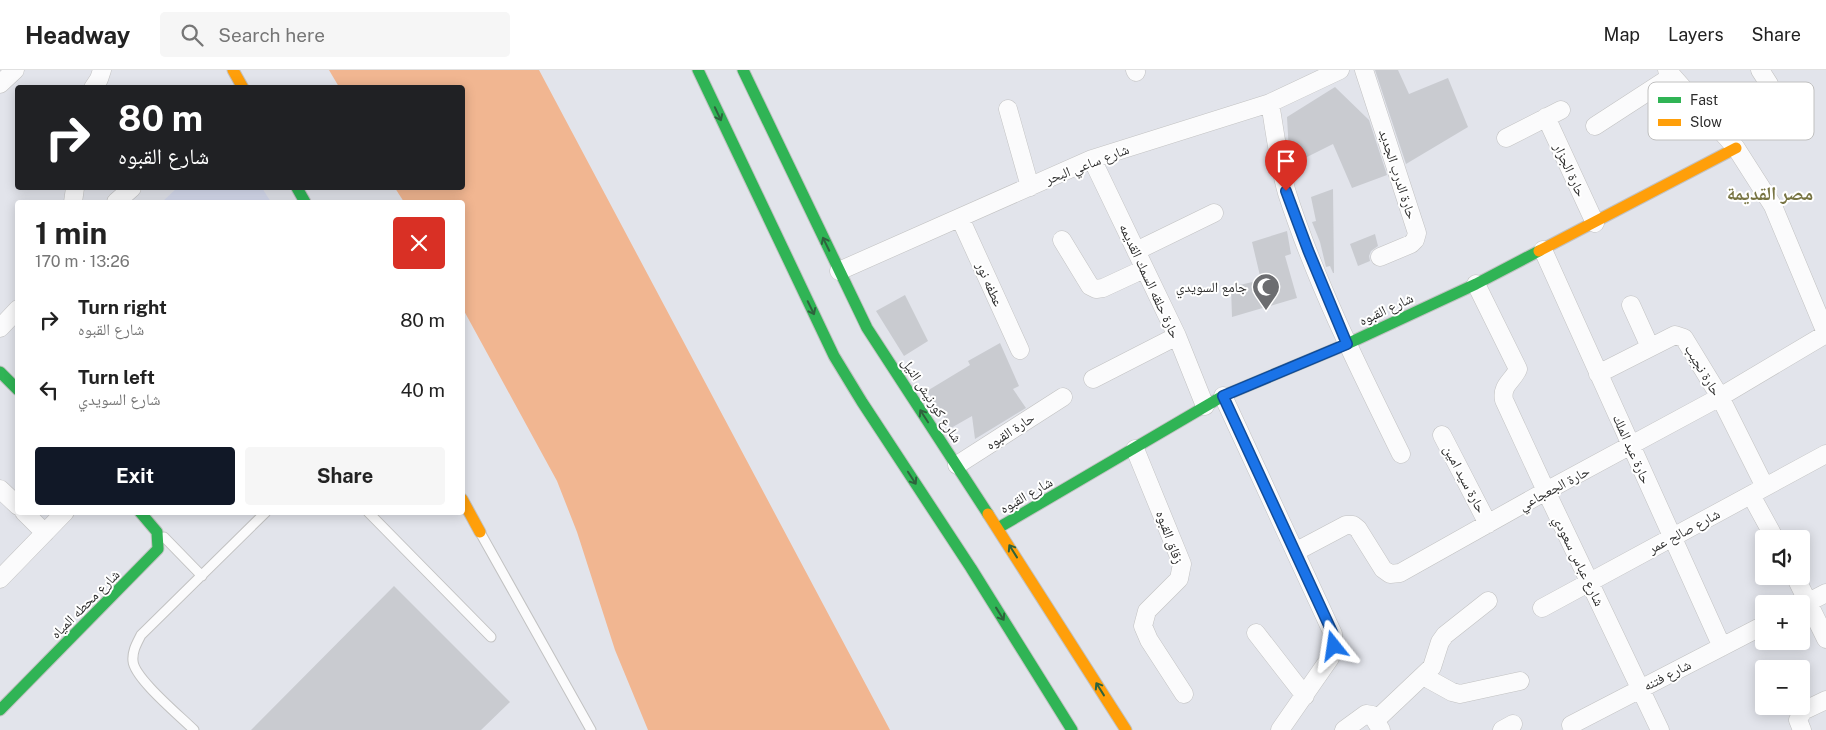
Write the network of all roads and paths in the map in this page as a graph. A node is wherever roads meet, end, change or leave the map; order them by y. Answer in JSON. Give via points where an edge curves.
{"nodes":[{"id":1,"x":14,"y":70,"type":"edge"},
{"id":2,"x":102,"y":70,"type":"edge"},
{"id":3,"x":233,"y":70,"type":"edge"},
{"id":4,"x":698,"y":70,"type":"edge"},
{"id":5,"x":743,"y":70,"type":"edge"},
{"id":6,"x":1340,"y":70,"type":"edge"},
{"id":7,"x":1364,"y":70,"type":"edge"},
{"id":8,"x":1670,"y":73,"type":"edge"},
{"id":9,"x":1657,"y":82,"type":"edge"},
{"id":10,"x":0,"y":84,"type":"edge"},
{"id":11,"x":95,"y":85,"type":"edge"},
{"id":12,"x":240,"y":85,"type":"edge"},
{"id":13,"x":1648,"y":89,"type":"edge"},
{"id":14,"x":1270,"y":103,"type":"junction"},
{"id":15,"x":1008,"y":109,"type":"dead end"},
{"id":16,"x":1595,"y":126,"type":"dead end"},
{"id":17,"x":1506,"y":138,"type":"dead end"},
{"id":18,"x":1729,"y":140,"type":"edge"},
{"id":19,"x":1736,"y":148,"type":"junction"},
{"id":20,"x":1092,"y":159,"type":"junction"},
{"id":21,"x":1030,"y":187,"type":"junction"},
{"id":22,"x":130,"y":190,"type":"edge"},
{"id":23,"x":118,"y":200,"type":"edge"},
{"id":24,"x":1214,"y":213,"type":"dead end"},
{"id":25,"x":960,"y":218,"type":"junction"},
{"id":26,"x":1594,"y":223,"type":"junction"},
{"id":27,"x":1062,"y":240,"type":"dead end"},
{"id":28,"x":1543,"y":250,"type":"junction"},
{"id":29,"x":1136,"y":251,"type":"junction"},
{"id":30,"x":1380,"y":257,"type":"dead end"},
{"id":31,"x":1144,"y":269,"type":"junction"},
{"id":32,"x":839,"y":271,"type":"junction"},
{"id":33,"x":1476,"y":284,"type":"junction"},
{"id":34,"x":1630,"y":305,"type":"dead end"},
{"id":35,"x":15,"y":312,"type":"edge"},
{"id":36,"x":0,"y":328,"type":"edge"},
{"id":37,"x":1826,"y":334,"type":"edge"},
{"id":38,"x":1177,"y":336,"type":"junction"},
{"id":39,"x":1347,"y":344,"type":"junction"},
{"id":40,"x":1650,"y":347,"type":"junction"},
{"id":41,"x":1020,"y":350,"type":"dead end"},
{"id":42,"x":0,"y":372,"type":"edge"},
{"id":43,"x":1598,"y":374,"type":"junction"},
{"id":44,"x":1093,"y":379,"type":"dead end"},
{"id":45,"x":15,"y":387,"type":"edge"},
{"id":46,"x":1223,"y":396,"type":"junction"},
{"id":47,"x":1064,"y":397,"type":"dead end"},
{"id":48,"x":1720,"y":398,"type":"junction"},
{"id":49,"x":1204,"y":406,"type":"junction"},
{"id":50,"x":1442,"y":435,"type":"dead end"},
{"id":51,"x":1631,"y":446,"type":"junction"},
{"id":52,"x":1135,"y":449,"type":"junction"},
{"id":53,"x":1401,"y":454,"type":"dead end"},
{"id":54,"x":1826,"y":454,"type":"edge"},
{"id":55,"x":956,"y":465,"type":"junction"},
{"id":56,"x":0,"y":489,"type":"edge"},
{"id":57,"x":1546,"y":491,"type":"junction"},
{"id":58,"x":1758,"y":491,"type":"junction"},
{"id":59,"x":15,"y":503,"type":"edge"},
{"id":60,"x":465,"y":504,"type":"edge"},
{"id":61,"x":27,"y":515,"type":"edge"},
{"id":62,"x":61,"y":515,"type":"edge"},
{"id":63,"x":143,"y":515,"type":"edge"},
{"id":64,"x":263,"y":515,"type":"edge"},
{"id":65,"x":371,"y":515,"type":"edge"},
{"id":66,"x":1488,"y":524,"type":"junction"},
{"id":67,"x":998,"y":528,"type":"junction"},
{"id":68,"x":1771,"y":530,"type":"edge"},
{"id":69,"x":158,"y":531,"type":"junction"},
{"id":70,"x":480,"y":532,"type":"joint"},
{"id":71,"x":45,"y":533,"type":"junction"},
{"id":72,"x":1672,"y":537,"type":"junction"},
{"id":73,"x":1295,"y":552,"type":"junction"},
{"id":74,"x":202,"y":576,"type":"junction"},
{"id":75,"x":0,"y":579,"type":"edge"},
{"id":76,"x":1589,"y":583,"type":"junction"},
{"id":77,"x":1826,"y":593,"type":"edge"},
{"id":78,"x":1488,"y":601,"type":"dead end"},
{"id":79,"x":1810,"y":601,"type":"edge"},
{"id":80,"x":1542,"y":608,"type":"dead end"},
{"id":81,"x":1810,"y":612,"type":"edge"},
{"id":82,"x":1755,"y":630,"type":"edge"},
{"id":83,"x":1256,"y":633,"type":"dead end"},
{"id":84,"x":491,"y":637,"type":"dead end"},
{"id":85,"x":1826,"y":639,"type":"edge"},
{"id":86,"x":1722,"y":647,"type":"junction"},
{"id":87,"x":1423,"y":676,"type":"junction"},
{"id":88,"x":1520,"y":681,"type":"dead end"},
{"id":89,"x":1641,"y":688,"type":"junction"},
{"id":90,"x":1184,"y":694,"type":"dead end"},
{"id":91,"x":1304,"y":696,"type":"junction"},
{"id":92,"x":1826,"y":700,"type":"edge"},
{"id":93,"x":1,"y":707,"type":"edge"},
{"id":94,"x":1379,"y":725,"type":"edge"},
{"id":95,"x":1571,"y":725,"type":"dead end"},
{"id":96,"x":194,"y":730,"type":"edge"},
{"id":97,"x":591,"y":730,"type":"edge"},
{"id":98,"x":1072,"y":730,"type":"edge"},
{"id":99,"x":1126,"y":730,"type":"edge"},
{"id":100,"x":1280,"y":730,"type":"edge"},
{"id":101,"x":1344,"y":730,"type":"edge"},
{"id":102,"x":1660,"y":730,"type":"edge"},
{"id":103,"x":1802,"y":730,"type":"edge"}],
"edges":[{"from":1,"to":10,"type":"street"},
{"from":2,"to":11,"type":"street"},
{"from":3,"to":12,"type":"main road"},
{"from":4,"to":98,"type":"main road","one_way":true,"via":[[834,356]]},
{"from":32,"to":5,"type":"main road","name":"شارع كورنيش النيل","one_way":true},
{"from":6,"to":14,"type":"street","name":"شارع ساعي البحر"},
{"from":7,"to":30,"type":"street","name":"حارة الدرب الجديد","via":[[1417,233],[1411,244]]},
{"from":8,"to":9,"type":"street"},
{"from":13,"to":16,"type":"street"},
{"from":14,"to":20,"type":"street","name":"شارع ساعي البحر"},
{"from":14,"to":39,"type":"street","via":[[1286,191]]},
{"from":15,"to":21,"type":"street"},
{"from":17,"to":26,"type":"street","name":"حارة الجزار","via":[[1553,113]]},
{"from":18,"to":19,"type":"street"},
{"from":19,"to":26,"type":"main road","name":"شارع القبوه"},
{"from":19,"to":37,"type":"street","via":[[1773,206]]},
{"from":20,"to":21,"type":"street","name":"شارع ساعي البحر"},
{"from":20,"to":29,"type":"street","name":"حارة حلقه السمك القديمه"},
{"from":21,"to":25,"type":"street","name":"شارع ساعي البحر"},
{"from":22,"to":23,"type":"street"},
{"from":24,"to":29,"type":"street"},
{"from":25,"to":32,"type":"street","name":"شارع ساعي البحر"},
{"from":25,"to":41,"type":"street","name":"عطفه نور"},
{"from":26,"to":28,"type":"main road","name":"شارع القبوه"},
{"from":27,"to":31,"type":"street","via":[[1090,286],[1096,289]]},
{"from":28,"to":33,"type":"main road","name":"شارع القبوه"},
{"from":28,"to":43,"type":"street","name":"حارة عبد الملك"},
{"from":29,"to":31,"type":"street","name":"حارة حلقه السمك القديمه"},
{"from":31,"to":38,"type":"street","name":"حارة حلقه السمك القديمه"},
{"from":55,"to":32,"type":"main road","name":"شارع كورنيش النيل","one_way":true,"via":[[867,328]]},
{"from":33,"to":39,"type":"main road","name":"شارع القبوه"},
{"from":33,"to":57,"type":"street","name":"شارع عباس سعودي","via":[[1516,364],[1516,373],[1505,385],[1503,394]]},
{"from":34,"to":40,"type":"street"},
{"from":35,"to":36,"type":"street"},
{"from":37,"to":48,"type":"street","name":"حارة الجعجاعي"},
{"from":38,"to":44,"type":"street"},
{"from":38,"to":49,"type":"street","name":"حارة حلقه السمك القديمه"},
{"from":39,"to":46,"type":"main road","name":"شارع القبوه"},
{"from":39,"to":53,"type":"street"},
{"from":40,"to":43,"type":"street","name":"حارة نجيب"},
{"from":40,"to":48,"type":"street","name":"حارة نجيب","via":[[1675,335],[1684,338]]},
{"from":42,"to":45,"type":"main road"},
{"from":43,"to":51,"type":"street","name":"حارة عبد الملك"},
{"from":46,"to":49,"type":"main road","name":"شارع القبوه"},
{"from":46,"to":73,"type":"street"},
{"from":47,"to":55,"type":"street","name":"حارة القبوه"},
{"from":48,"to":51,"type":"street","name":"حارة الجعجاعي"},
{"from":48,"to":58,"type":"street","name":"حارة نجيب"},
{"from":49,"to":52,"type":"main road","name":"شارع القبوه"},
{"from":50,"to":66,"type":"street","name":"حارة سيد امين"},
{"from":51,"to":57,"type":"street","name":"حارة الجعجاعي"},
{"from":51,"to":72,"type":"street","name":"حارة عبد الملك"},
{"from":52,"to":67,"type":"main road","name":"شارع القبوه"},
{"from":52,"to":90,"type":"street","name":"زقاق القبوه","via":[[1182,564],[1179,578],[1147,612],[1143,626]]},
{"from":54,"to":58,"type":"street","name":"شارع صالح عمر"},
{"from":55,"to":67,"type":"main road","name":"شارع كورنيش النيل"},
{"from":56,"to":59,"type":"street"},
{"from":57,"to":66,"type":"street","name":"حارة الجعجاعي"},
{"from":57,"to":76,"type":"street","name":"شارع عباس سعودي"},
{"from":58,"to":68,"type":"street","name":"حارة نجيب"},
{"from":58,"to":72,"type":"street","name":"شارع صالح عمر"},
{"from":60,"to":70,"type":"main road"},
{"from":61,"to":71,"type":"street"},
{"from":62,"to":71,"type":"street"},
{"from":63,"to":69,"type":"main road"},
{"from":64,"to":74,"type":"lane"},
{"from":65,"to":84,"type":"lane"},
{"from":66,"to":73,"type":"street","name":"حارة الجعجاعي","via":[[1400,573],[1390,574],[1383,569],[1353,525],[1346,525]]},
{"from":99,"to":67,"type":"main road","name":"شارع كورنيش النيل","one_way":true},
{"from":69,"to":74,"type":"lane"},
{"from":69,"to":93,"type":"main road","name":"شارع محطه المياه","via":[[158,549],[152,557]]},
{"from":70,"to":97,"type":"lane"},
{"from":71,"to":75,"type":"street"},
{"from":72,"to":76,"type":"street","name":"شارع صالح عمر"},
{"from":72,"to":86,"type":"street","name":"حارة عبد الملك"},
{"from":73,"to":91,"type":"street","via":[[1333,634],[1334,646],[1330,658]]},
{"from":74,"to":96,"type":"lane","via":[[141,635],[134,648],[133,661],[138,674]]},
{"from":76,"to":80,"type":"street","name":"شارع صالح عمر"},
{"from":76,"to":89,"type":"street","name":"شارع عباس سعودي"},
{"from":77,"to":79,"type":"street"},
{"from":78,"to":87,"type":"street","via":[[1445,635],[1432,667]]},
{"from":81,"to":85,"type":"street"},
{"from":82,"to":86,"type":"street","name":"شارع فتنه"},
{"from":83,"to":91,"type":"street"},
{"from":86,"to":89,"type":"street","name":"شارع فتنه"},
{"from":87,"to":88,"type":"street","via":[[1460,694]]},
{"from":87,"to":94,"type":"street"},
{"from":89,"to":95,"type":"street","name":"شارع فتنه"},
{"from":89,"to":102,"type":"street","name":"شارع عباس سعودي"},
{"from":91,"to":100,"type":"street"},
{"from":92,"to":103,"type":"street","via":[[1803,711],[1798,720]]},
{"from":94,"to":101,"type":"street","via":[[1372,715],[1366,714]]}]}
